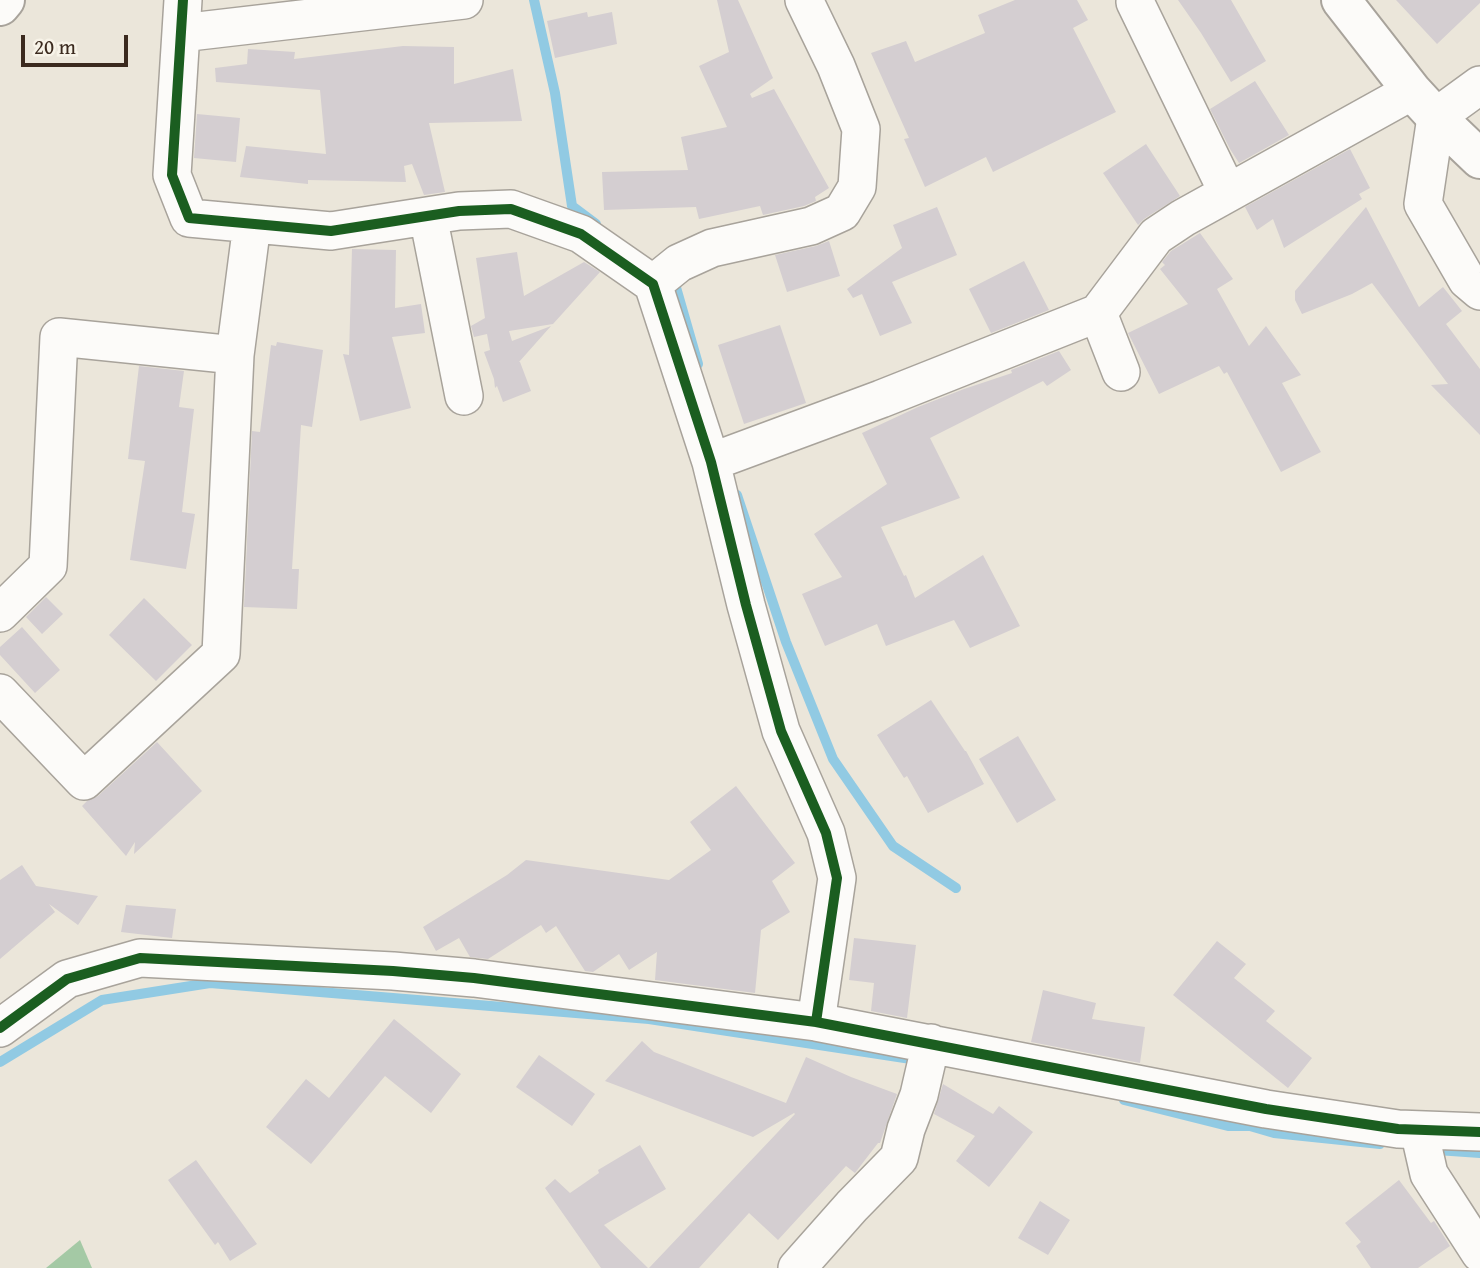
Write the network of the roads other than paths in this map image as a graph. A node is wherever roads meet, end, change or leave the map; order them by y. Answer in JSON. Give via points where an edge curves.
{"nodes":[{"id":1,"x":5,"y":0,"type":"edge"},
{"id":2,"x":464,"y":0,"type":"edge"},
{"id":3,"x":804,"y":0,"type":"edge"},
{"id":4,"x":1341,"y":0,"type":"edge"},
{"id":5,"x":1135,"y":2,"type":"edge"},
{"id":6,"x":0,"y":6,"type":"edge"},
{"id":7,"x":182,"y":17,"type":"edge"},
{"id":8,"x":1480,"y":85,"type":"edge"},
{"id":9,"x":1424,"y":104,"type":"junction"},
{"id":10,"x":1480,"y":159,"type":"edge"},
{"id":11,"x":1228,"y":193,"type":"junction"},
{"id":12,"x":428,"y":216,"type":"junction"},
{"id":13,"x":252,"y":224,"type":"junction"},
{"id":14,"x":666,"y":274,"type":"junction"},
{"id":15,"x":1480,"y":291,"type":"edge"},
{"id":16,"x":1098,"y":313,"type":"junction"},
{"id":17,"x":235,"y":355,"type":"junction"},
{"id":18,"x":1121,"y":372,"type":"dead end"},
{"id":19,"x":464,"y":396,"type":"dead end"},
{"id":20,"x":711,"y":463,"type":"junction"},
{"id":21,"x":0,"y":613,"type":"edge"},
{"id":22,"x":0,"y":693,"type":"edge"},
{"id":23,"x":816,"y":1023,"type":"junction"},
{"id":24,"x":0,"y":1028,"type":"edge"},
{"id":25,"x":931,"y":1044,"type":"junction"},
{"id":26,"x":1419,"y":1130,"type":"junction"},
{"id":27,"x":1480,"y":1132,"type":"edge"},
{"id":28,"x":1480,"y":1254,"type":"edge"},
{"id":29,"x":797,"y":1268,"type":"edge"}],
"edges":[{"from":1,"to":6,"type":"main road"},
{"from":2,"to":7,"type":"street"},
{"from":3,"to":14,"type":"street","via":[[862,129],[857,187],[842,212],[811,226],[712,248]]},
{"from":4,"to":9,"type":"main road"},
{"from":5,"to":11,"type":"street"},
{"from":7,"to":13,"type":"street","via":[[172,175],[189,218]]},
{"from":8,"to":9,"type":"street"},
{"from":9,"to":10,"type":"main road"},
{"from":9,"to":11,"type":"street"},
{"from":9,"to":15,"type":"street","via":[[1423,204],[1467,280]]},
{"from":11,"to":16,"type":"street","via":[[1156,236]]},
{"from":12,"to":13,"type":"street","via":[[331,231]]},
{"from":12,"to":14,"type":"street","via":[[511,209],[581,234]]},
{"from":12,"to":19,"type":"street"},
{"from":13,"to":17,"type":"street"},
{"from":14,"to":20,"type":"street"},
{"from":16,"to":18,"type":"street"},
{"from":16,"to":20,"type":"street"},
{"from":17,"to":21,"type":"street","via":[[59,337],[48,566]]},
{"from":17,"to":22,"type":"street","via":[[221,654],[84,781]]},
{"from":20,"to":23,"type":"street","via":[[781,731],[826,834],[837,878]]},
{"from":23,"to":24,"type":"street","via":[[474,978],[140,958],[67,979]]},
{"from":23,"to":25,"type":"street"},
{"from":25,"to":26,"type":"street","via":[[1266,1109]]},
{"from":25,"to":29,"type":"street","via":[[900,1158]]},
{"from":26,"to":27,"type":"street"},
{"from":26,"to":28,"type":"street","via":[[1429,1174]]}]}
